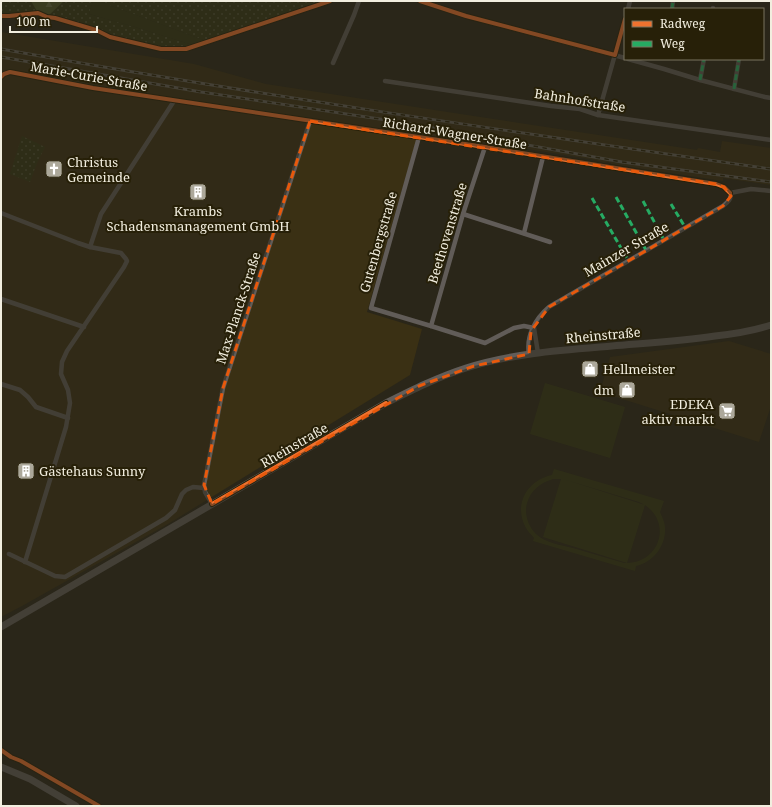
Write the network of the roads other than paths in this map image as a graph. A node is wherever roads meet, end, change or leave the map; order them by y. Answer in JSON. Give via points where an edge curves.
{"nodes":[{"id":1,"x":359,"y":1,"type":"edge"},
{"id":2,"x":420,"y":1,"type":"edge"},
{"id":3,"x":624,"y":23,"type":"edge"},
{"id":4,"x":615,"y":55,"type":"junction"},
{"id":5,"x":624,"y":58,"type":"edge"},
{"id":6,"x":632,"y":60,"type":"edge"},
{"id":7,"x":704,"y":60,"type":"edge"},
{"id":8,"x":739,"y":60,"type":"edge"},
{"id":9,"x":333,"y":63,"type":"dead end"},
{"id":10,"x":1,"y":77,"type":"edge"},
{"id":11,"x":700,"y":80,"type":"junction"},
{"id":12,"x":385,"y":81,"type":"dead end"},
{"id":13,"x":734,"y":89,"type":"junction"},
{"id":14,"x":771,"y":98,"type":"edge"},
{"id":15,"x":174,"y":101,"type":"junction"},
{"id":16,"x":598,"y":115,"type":"junction"},
{"id":17,"x":310,"y":121,"type":"junction"},
{"id":18,"x":419,"y":138,"type":"junction"},
{"id":19,"x":771,"y":140,"type":"edge"},
{"id":20,"x":485,"y":147,"type":"junction"},
{"id":21,"x":543,"y":157,"type":"junction"},
{"id":22,"x":771,"y":191,"type":"edge"},
{"id":23,"x":730,"y":193,"type":"junction"},
{"id":24,"x":1,"y":213,"type":"edge"},
{"id":25,"x":463,"y":214,"type":"junction"},
{"id":26,"x":524,"y":233,"type":"junction"},
{"id":27,"x":550,"y":242,"type":"dead end"},
{"id":28,"x":90,"y":247,"type":"junction"},
{"id":29,"x":1,"y":300,"type":"edge"},
{"id":30,"x":771,"y":325,"type":"edge"},
{"id":31,"x":431,"y":326,"type":"junction"},
{"id":32,"x":84,"y":327,"type":"junction"},
{"id":33,"x":534,"y":328,"type":"junction"},
{"id":34,"x":538,"y":353,"type":"junction"},
{"id":35,"x":529,"y":354,"type":"junction"},
{"id":36,"x":1,"y":384,"type":"edge"},
{"id":37,"x":68,"y":418,"type":"junction"},
{"id":38,"x":204,"y":488,"type":"junction"},
{"id":39,"x":212,"y":504,"type":"junction"},
{"id":40,"x":9,"y":554,"type":"dead end"},
{"id":41,"x":25,"y":562,"type":"junction"},
{"id":42,"x":1,"y":627,"type":"edge"},
{"id":43,"x":1,"y":767,"type":"edge"},
{"id":44,"x":76,"y":806,"type":"edge"}],
"edges":[{"from":1,"to":9,"type":"street"},
{"from":2,"to":4,"type":"street","via":[[466,16]]},
{"from":3,"to":4,"type":"street"},
{"from":4,"to":5,"type":"street"},
{"from":4,"to":16,"type":"street"},
{"from":6,"to":11,"type":"street"},
{"from":7,"to":11,"type":"street"},
{"from":8,"to":13,"type":"street"},
{"from":10,"to":15,"type":"street","name":"Marie-Curie-Straße","via":[[10,72]]},
{"from":11,"to":13,"type":"street"},
{"from":12,"to":16,"type":"street","name":"Bahnhofstraße","via":[[580,109]]},
{"from":13,"to":14,"type":"street"},
{"from":15,"to":17,"type":"street","name":"Richard-Wagner-Straße"},
{"from":15,"to":28,"type":"street","via":[[101,214]]},
{"from":16,"to":19,"type":"street","name":"Bahnhofstraße"},
{"from":17,"to":18,"type":"street","name":"Richard-Wagner-Straße"},
{"from":17,"to":38,"type":"street","name":"Max-Planck-Straße","via":[[223,388]]},
{"from":18,"to":20,"type":"street","name":"Richard-Wagner-Straße"},
{"from":18,"to":31,"type":"street","name":"Gutenbergstraße","via":[[371,308]]},
{"from":20,"to":21,"type":"street","name":"Richard-Wagner-Straße"},
{"from":20,"to":25,"type":"street","name":"Beethovenstraße"},
{"from":21,"to":23,"type":"street","name":"Richard-Wagner-Straße","via":[[716,184]]},
{"from":21,"to":26,"type":"street"},
{"from":22,"to":23,"type":"street","via":[[751,189]]},
{"from":23,"to":33,"type":"street","name":"Mainzer Straße","via":[[729,201],[723,206],[549,307],[541,314]]},
{"from":24,"to":28,"type":"street"},
{"from":25,"to":26,"type":"street"},
{"from":25,"to":31,"type":"street","name":"Beethovenstraße"},
{"from":26,"to":27,"type":"street"},
{"from":28,"to":32,"type":"street","via":[[121,253],[127,262]]},
{"from":29,"to":32,"type":"street"},
{"from":30,"to":34,"type":"main road","name":"Rheinstraße","via":[[747,332],[688,340]]},
{"from":31,"to":33,"type":"street","name":"Gutenbergstraße","via":[[485,343],[514,328]]},
{"from":32,"to":37,"type":"street","via":[[62,362],[61,374],[70,403]]},
{"from":33,"to":34,"type":"street"},
{"from":33,"to":35,"type":"street","name":"Mainzer Straße","via":[[529,336]]},
{"from":34,"to":35,"type":"main road","name":"Rheinstraße"},
{"from":35,"to":39,"type":"main road","name":"Rheinstraße","via":[[474,366],[419,386]]},
{"from":36,"to":37,"type":"street","via":[[20,390],[36,407]]},
{"from":37,"to":41,"type":"street"},
{"from":38,"to":39,"type":"street"},
{"from":38,"to":41,"type":"street","via":[[193,487],[186,490],[169,516],[65,577],[58,577]]},
{"from":39,"to":42,"type":"main road","name":"Rheinstraße"},
{"from":40,"to":41,"type":"street"},
{"from":43,"to":44,"type":"main road","via":[[30,779]]}]}
